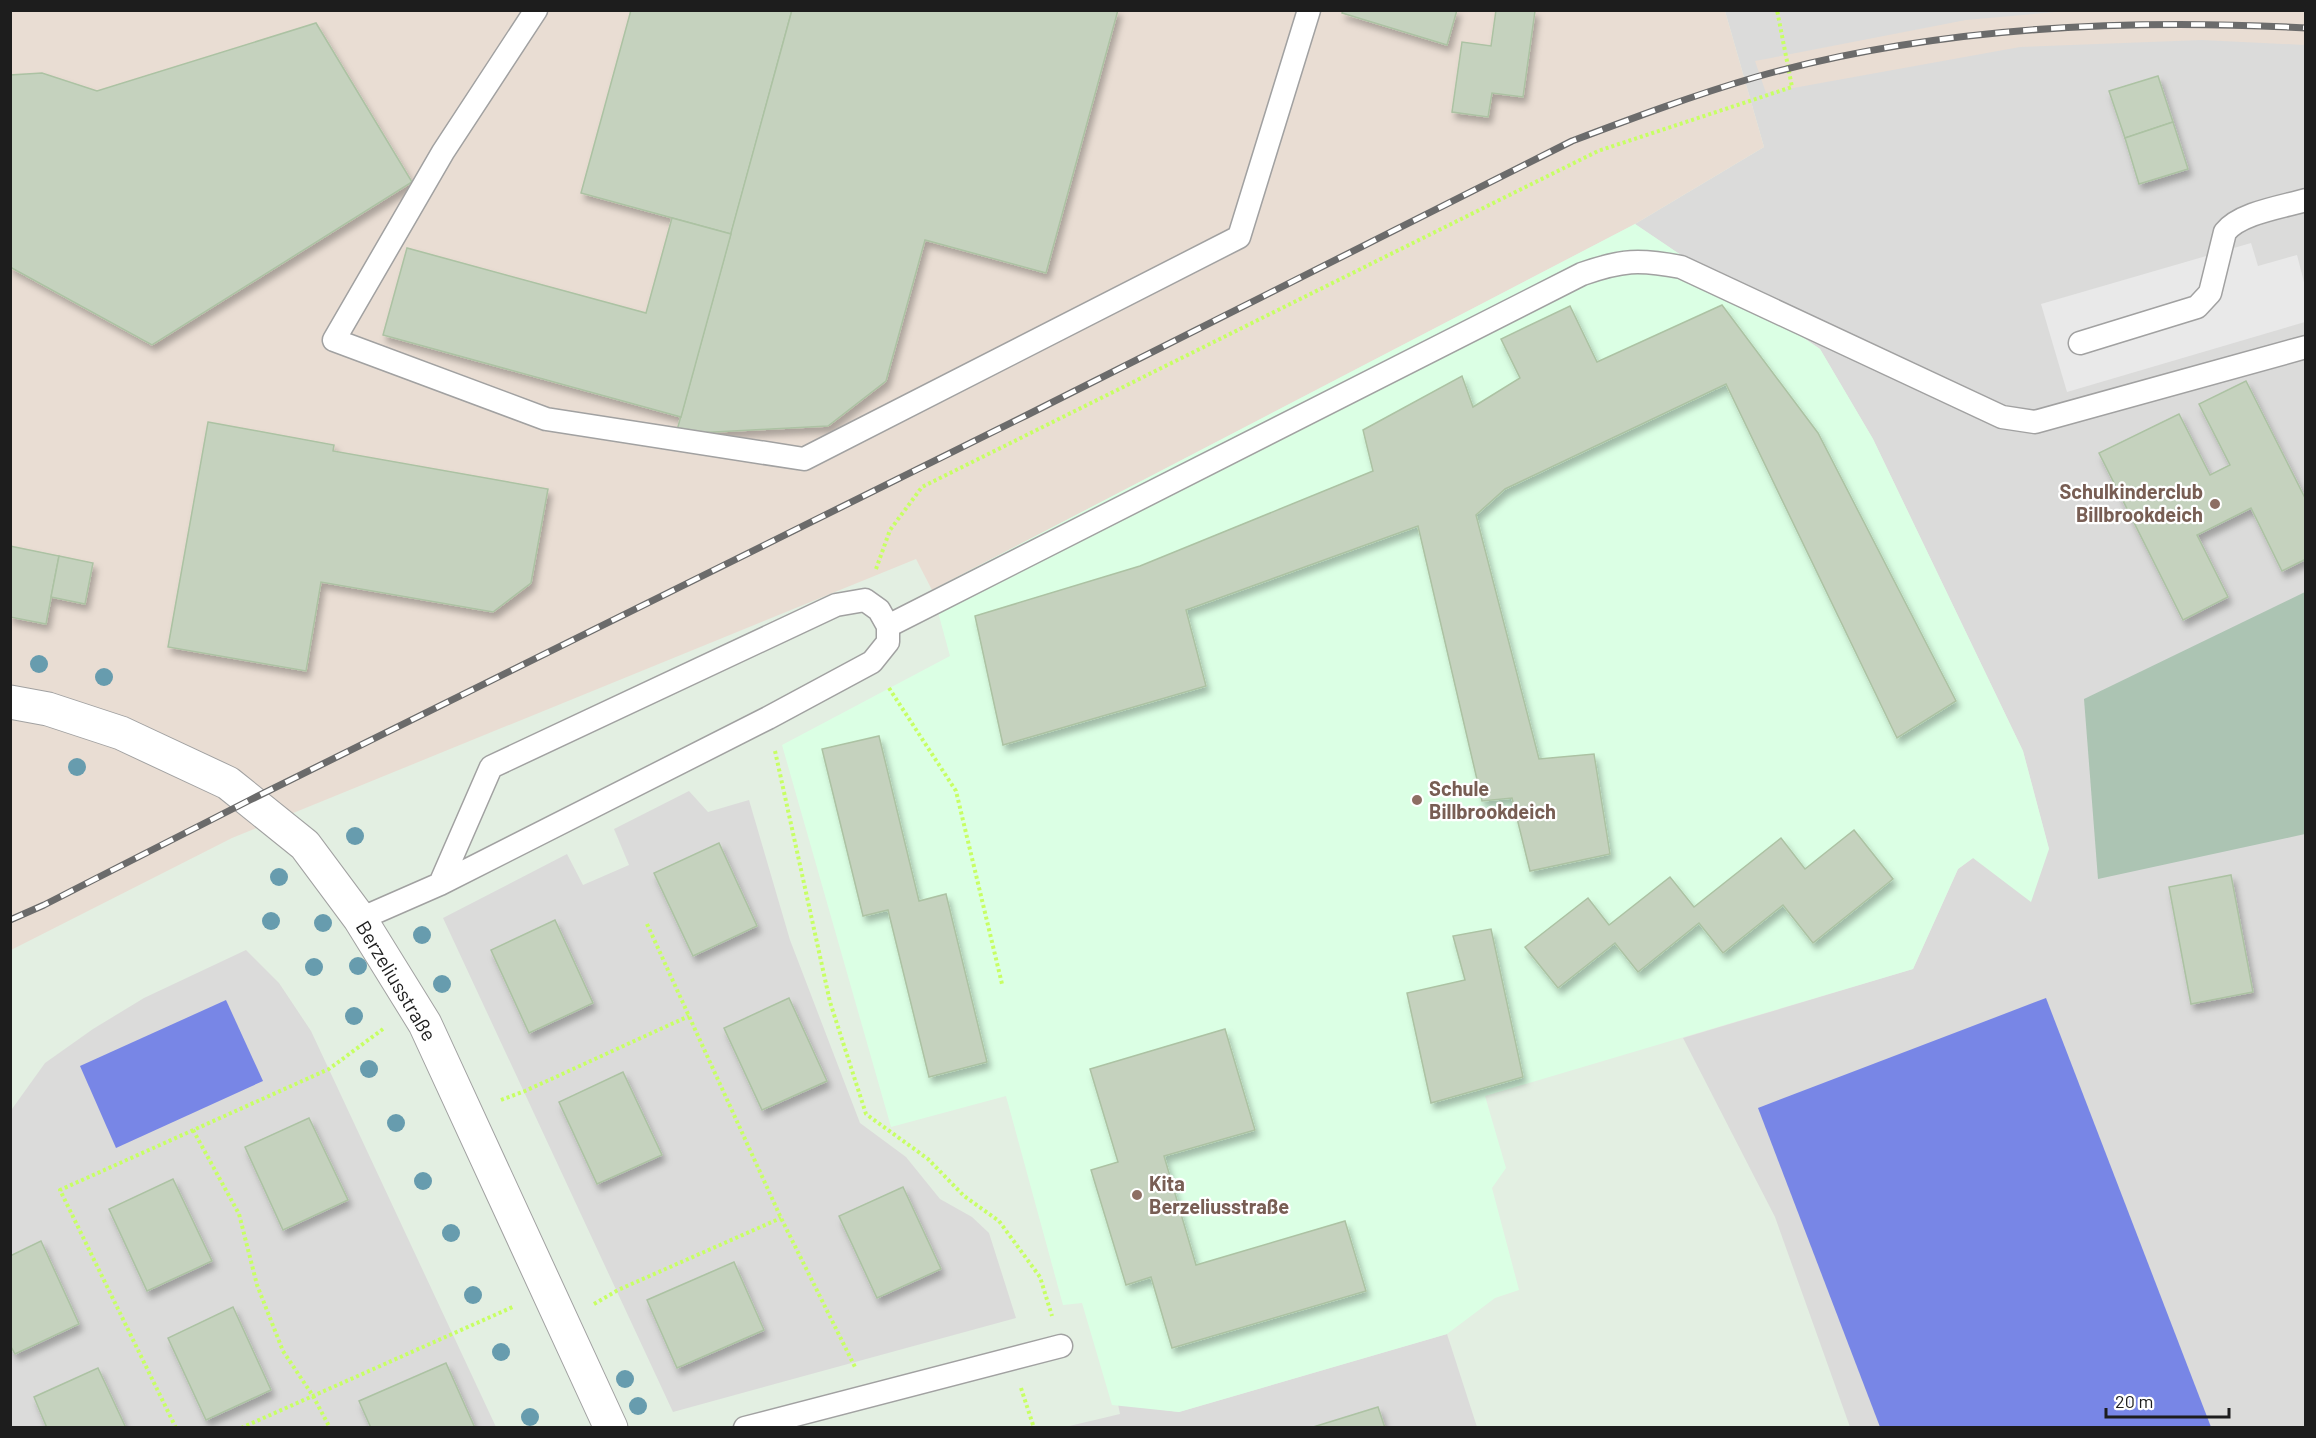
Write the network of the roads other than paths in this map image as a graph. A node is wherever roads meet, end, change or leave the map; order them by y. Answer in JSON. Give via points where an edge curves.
{"nodes":[{"id":1,"x":536,"y":10,"type":"edge"},
{"id":2,"x":1310,"y":10,"type":"edge"},
{"id":3,"x":2306,"y":200,"type":"edge"},
{"id":4,"x":2080,"y":343,"type":"dead end"},
{"id":5,"x":2306,"y":347,"type":"edge"},
{"id":6,"x":888,"y":626,"type":"junction"},
{"id":7,"x":10,"y":702,"type":"edge"},
{"id":8,"x":440,"y":884,"type":"junction"},
{"id":9,"x":360,"y":919,"type":"junction"},
{"id":10,"x":1061,"y":1346,"type":"road end"},
{"id":11,"x":611,"y":1428,"type":"edge"},
{"id":12,"x":745,"y":1428,"type":"edge"}],
"edges":[{"from":1,"to":2,"type":"lane","via":[[443,152],[334,340],[546,419],[804,459],[1239,237]]},
{"from":3,"to":4,"type":"lane","via":[[2230,225],[2210,292],[2197,307]]},
{"from":5,"to":6,"type":"lane","via":[[2035,422],[2002,417],[1681,267],[1649,261],[1613,264],[1582,274]]},
{"from":6,"to":8,"type":"lane","via":[[888,642],[872,662]]},
{"from":6,"to":8,"type":"lane","via":[[879,610],[865,600],[836,605],[491,767]]},
{"from":7,"to":9,"type":"street","name":"Berzeliusstraße","via":[[48,709],[121,733],[228,783],[305,845]]},
{"from":8,"to":9,"type":"lane"},
{"from":9,"to":11,"type":"street","name":"Berzeliusstraße","via":[[424,1024]]},
{"from":10,"to":12,"type":"lane"}]}
